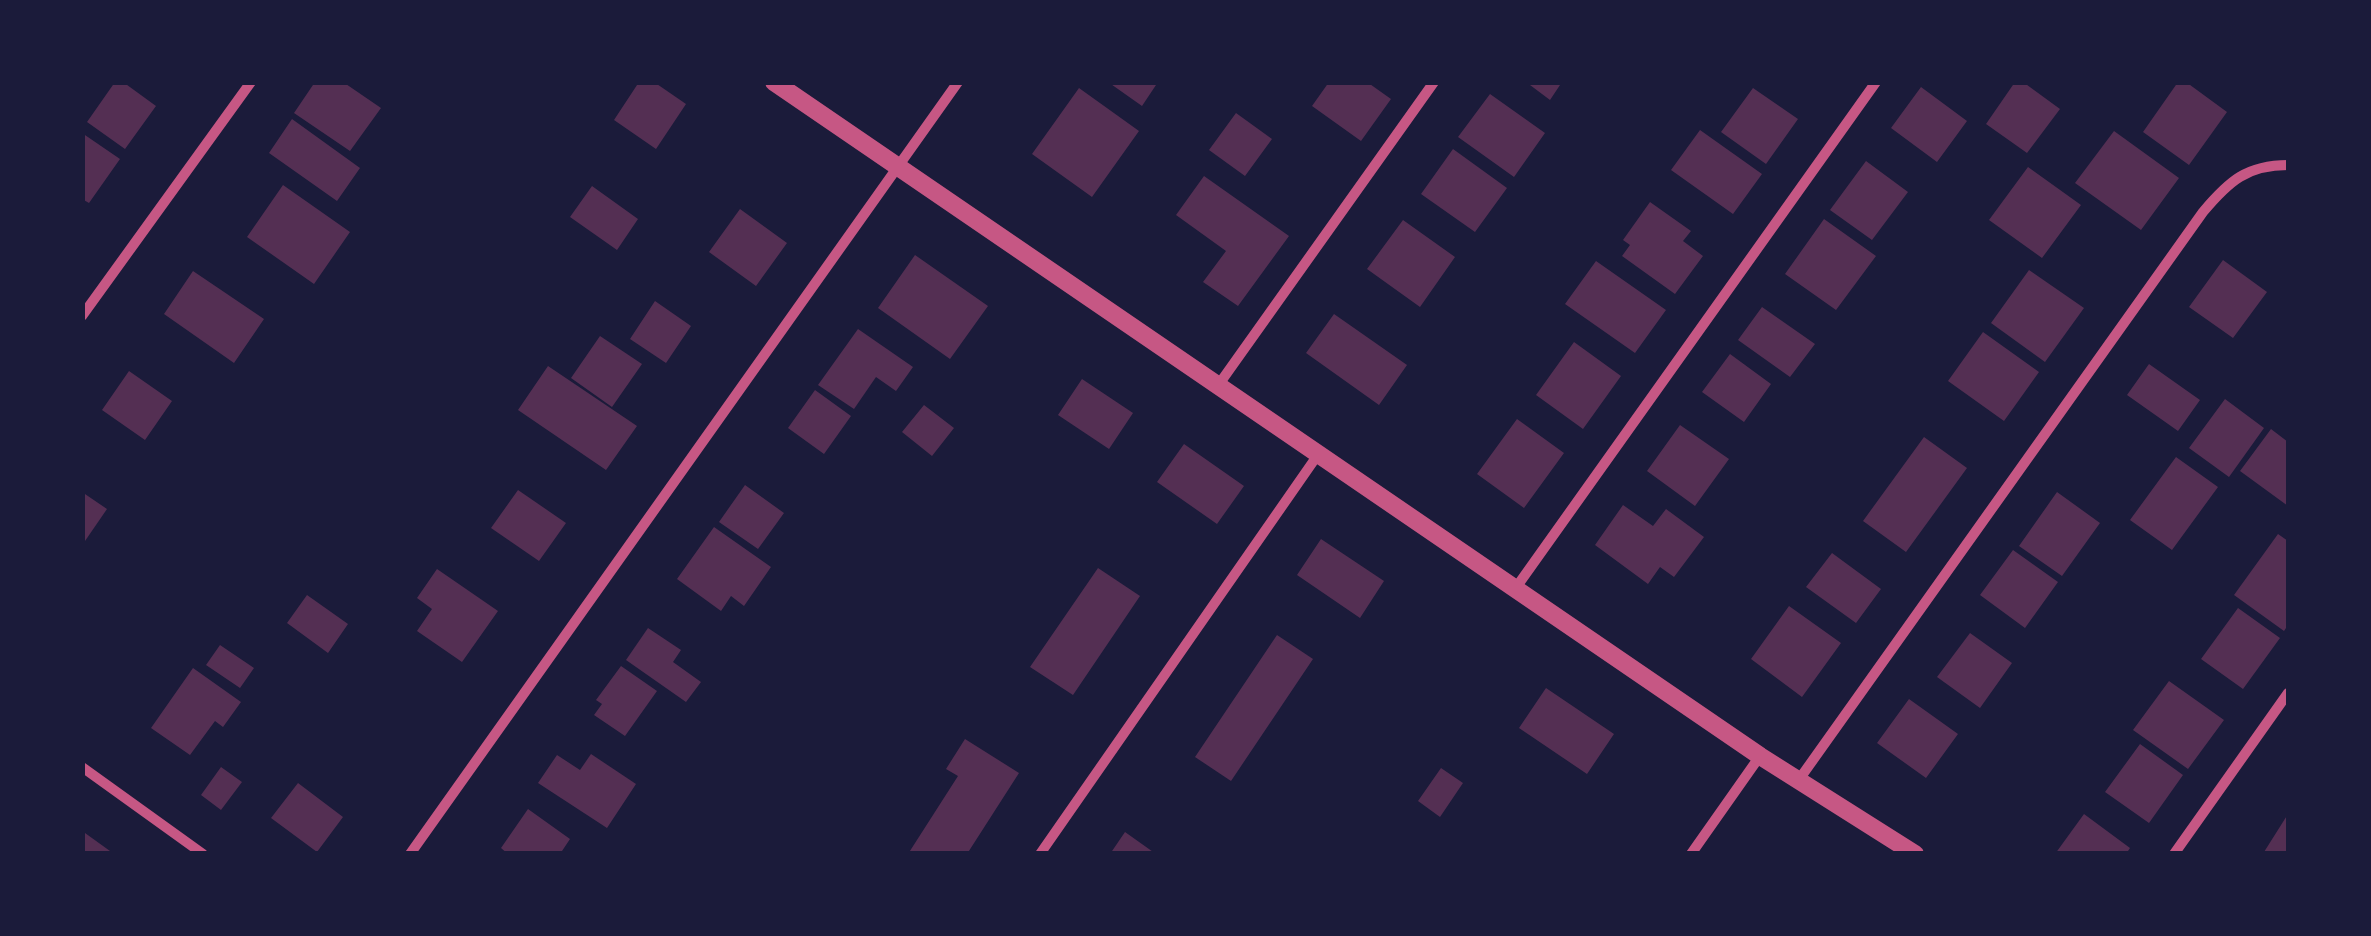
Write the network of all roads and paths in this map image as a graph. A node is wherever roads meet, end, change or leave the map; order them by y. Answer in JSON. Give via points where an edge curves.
{"nodes":[{"id":1,"x":252,"y":82,"type":"edge"},
{"id":2,"x":774,"y":82,"type":"edge"},
{"id":3,"x":958,"y":82,"type":"edge"},
{"id":4,"x":1434,"y":82,"type":"edge"},
{"id":5,"x":1876,"y":82,"type":"edge"},
{"id":6,"x":2288,"y":165,"type":"edge"},
{"id":7,"x":899,"y":168,"type":"junction"},
{"id":8,"x":82,"y":316,"type":"edge"},
{"id":9,"x":1216,"y":388,"type":"junction"},
{"id":10,"x":1317,"y":456,"type":"junction"},
{"id":11,"x":1515,"y":588,"type":"junction"},
{"id":12,"x":2288,"y":693,"type":"edge"},
{"id":13,"x":1760,"y":756,"type":"junction"},
{"id":14,"x":82,"y":767,"type":"edge"},
{"id":15,"x":1798,"y":781,"type":"junction"},
{"id":16,"x":203,"y":854,"type":"edge"},
{"id":17,"x":410,"y":854,"type":"edge"},
{"id":18,"x":1040,"y":854,"type":"edge"},
{"id":19,"x":1690,"y":854,"type":"edge"},
{"id":20,"x":1915,"y":854,"type":"edge"},
{"id":21,"x":2174,"y":854,"type":"edge"}],
"edges":[{"from":1,"to":8,"type":"street"},
{"from":2,"to":7,"type":"street"},
{"from":3,"to":7,"type":"street"},
{"from":4,"to":9,"type":"street"},
{"from":5,"to":11,"type":"street"},
{"from":6,"to":15,"type":"street","via":[[2262,165],[2230,180],[2204,212]]},
{"from":7,"to":9,"type":"street"},
{"from":7,"to":17,"type":"street"},
{"from":9,"to":10,"type":"street"},
{"from":10,"to":11,"type":"street"},
{"from":10,"to":18,"type":"street"},
{"from":11,"to":13,"type":"street"},
{"from":12,"to":21,"type":"street"},
{"from":13,"to":15,"type":"street"},
{"from":13,"to":19,"type":"street"},
{"from":14,"to":16,"type":"street"},
{"from":15,"to":20,"type":"street"}]}
